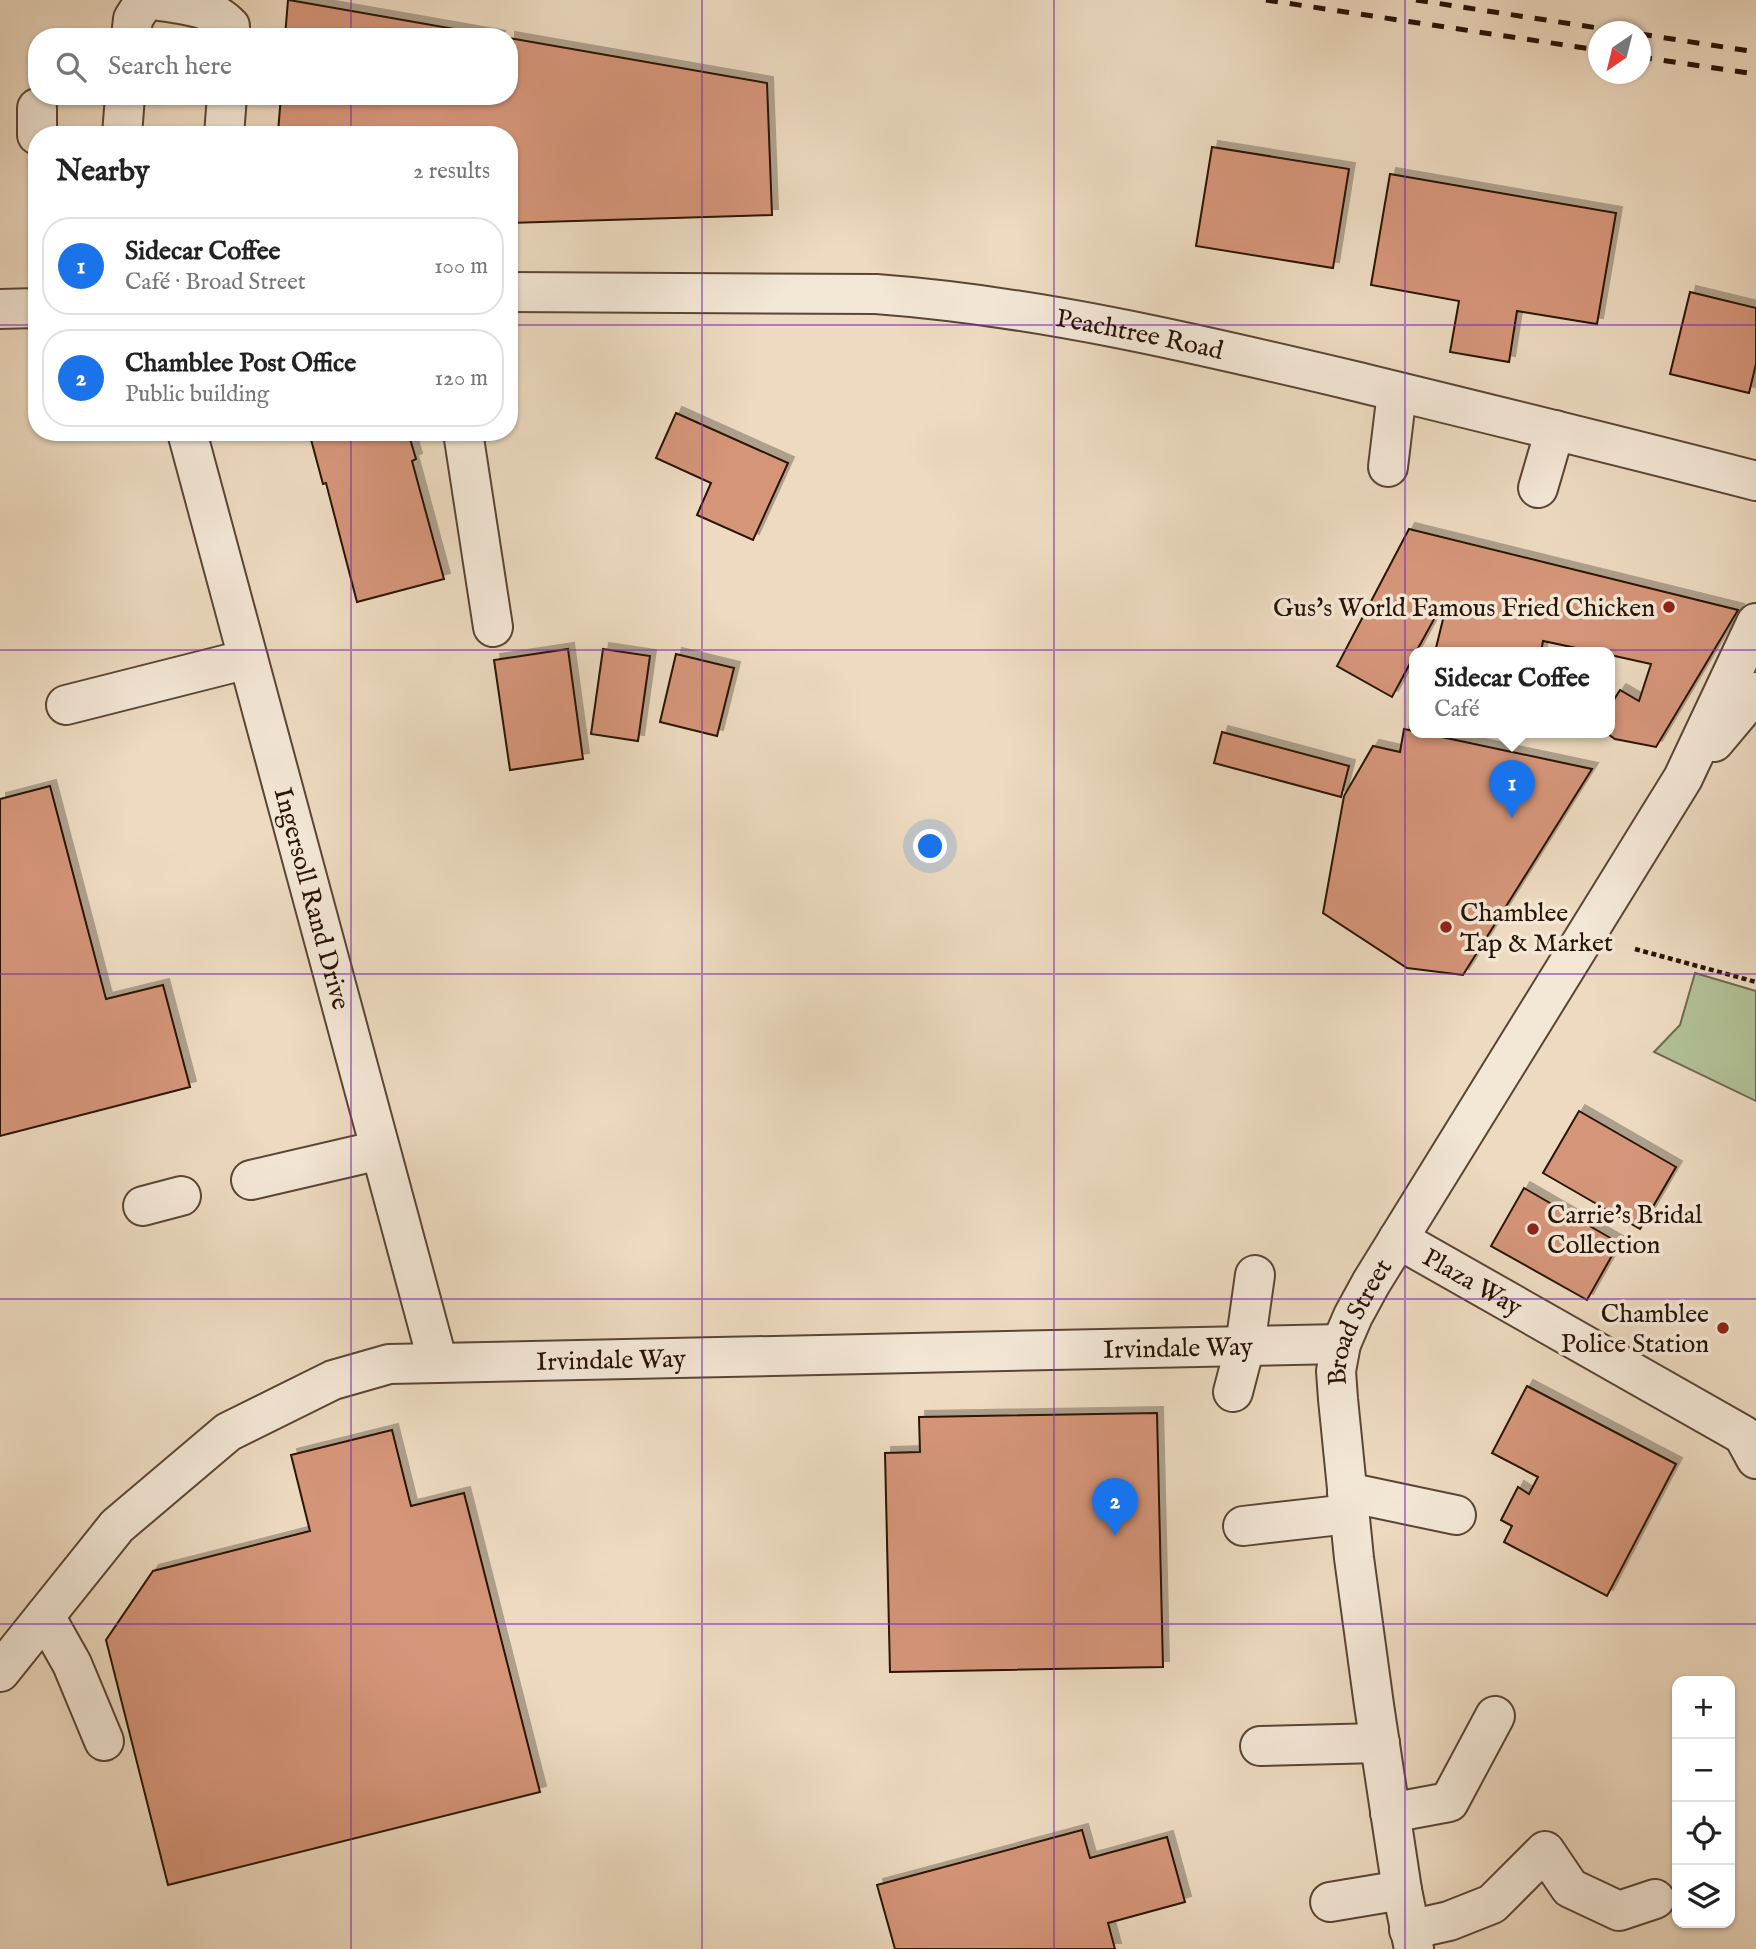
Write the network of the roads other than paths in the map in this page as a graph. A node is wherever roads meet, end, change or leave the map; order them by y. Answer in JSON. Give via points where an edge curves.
{"nodes":[{"id":1,"x":145,"y":0,"type":"edge"},
{"id":2,"x":156,"y":0,"type":"edge"},
{"id":3,"x":132,"y":28,"type":"edge"},
{"id":4,"x":230,"y":28,"type":"edge"},
{"id":5,"x":124,"y":105,"type":"edge"},
{"id":6,"x":226,"y":105,"type":"edge"},
{"id":7,"x":123,"y":126,"type":"edge"},
{"id":8,"x":225,"y":126,"type":"edge"},
{"id":9,"x":518,"y":292,"type":"edge"},
{"id":10,"x":28,"y":308,"type":"edge"},
{"id":11,"x":0,"y":309,"type":"edge"},
{"id":12,"x":1397,"y":392,"type":"junction"},
{"id":13,"x":1555,"y":430,"type":"junction"},
{"id":14,"x":189,"y":441,"type":"edge"},
{"id":15,"x":464,"y":441,"type":"edge"},
{"id":16,"x":1388,"y":467,"type":"dead end"},
{"id":17,"x":1756,"y":481,"type":"edge"},
{"id":18,"x":1538,"y":488,"type":"dead end"},
{"id":19,"x":1756,"y":622,"type":"edge"},
{"id":20,"x":493,"y":627,"type":"dead end"},
{"id":21,"x":248,"y":659,"type":"junction"},
{"id":22,"x":1756,"y":692,"type":"edge"},
{"id":23,"x":66,"y":705,"type":"dead end"},
{"id":24,"x":1683,"y":778,"type":"junction"},
{"id":25,"x":380,"y":1150,"type":"junction"},
{"id":26,"x":251,"y":1180,"type":"dead end"},
{"id":27,"x":181,"y":1196,"type":"dead end"},
{"id":28,"x":143,"y":1206,"type":"dead end"},
{"id":29,"x":1398,"y":1239,"type":"junction"},
{"id":30,"x":1255,"y":1275,"type":"dead end"},
{"id":31,"x":1341,"y":1344,"type":"junction"},
{"id":32,"x":1244,"y":1346,"type":"junction"},
{"id":33,"x":438,"y":1363,"type":"junction"},
{"id":34,"x":1233,"y":1392,"type":"dead end"},
{"id":35,"x":1756,"y":1458,"type":"edge"},
{"id":36,"x":1348,"y":1503,"type":"junction"},
{"id":37,"x":1456,"y":1515,"type":"dead end"},
{"id":38,"x":1243,"y":1526,"type":"dead end"},
{"id":39,"x":44,"y":1616,"type":"junction"},
{"id":40,"x":6,"y":1651,"type":"edge"},
{"id":41,"x":1495,"y":1716,"type":"dead end"},
{"id":42,"x":104,"y":1741,"type":"dead end"},
{"id":43,"x":1380,"y":1743,"type":"junction"},
{"id":44,"x":1259,"y":1746,"type":"dead end"},
{"id":45,"x":1390,"y":1813,"type":"junction"},
{"id":46,"x":1402,"y":1890,"type":"junction"},
{"id":47,"x":1655,"y":1899,"type":"dead end"},
{"id":48,"x":1330,"y":1902,"type":"dead end"},
{"id":49,"x":1412,"y":1939,"type":"edge"}],
"edges":[{"from":1,"to":3,"type":"street"},
{"from":2,"to":4,"type":"street","via":[[203,8],[221,16]]},
{"from":5,"to":7,"type":"street"},
{"from":6,"to":8,"type":"street"},
{"from":9,"to":12,"type":"street","name":"Peachtree Road","via":[[923,297],[1180,340]]},
{"from":10,"to":11,"type":"street"},
{"from":12,"to":13,"type":"street","name":"Peachtree Road"},
{"from":12,"to":16,"type":"street"},
{"from":13,"to":17,"type":"street","name":"Peachtree Road"},
{"from":13,"to":18,"type":"street"},
{"from":14,"to":21,"type":"street","name":"Ingersoll Rand Drive"},
{"from":15,"to":20,"type":"street"},
{"from":19,"to":24,"type":"street","name":"Broad Street"},
{"from":21,"to":23,"type":"street"},
{"from":21,"to":25,"type":"street","name":"Ingersoll Rand Drive"},
{"from":22,"to":24,"type":"street","name":"Broad Street"},
{"from":24,"to":29,"type":"street","name":"Broad Street"},
{"from":25,"to":26,"type":"street"},
{"from":25,"to":33,"type":"street","name":"Ingersoll Rand Drive"},
{"from":27,"to":28,"type":"street"},
{"from":29,"to":31,"type":"street","name":"Broad Street"},
{"from":29,"to":35,"type":"street","name":"Plaza Way","via":[[1743,1435]]},
{"from":30,"to":32,"type":"street"},
{"from":31,"to":32,"type":"street","name":"Irvindale Way"},
{"from":31,"to":36,"type":"street","name":"Broad Street","via":[[1337,1381]]},
{"from":32,"to":33,"type":"street","name":"Irvindale Way"},
{"from":32,"to":34,"type":"street"},
{"from":33,"to":39,"type":"street","name":"Irvindale Way","via":[[389,1364],[333,1380],[228,1432],[117,1525]]},
{"from":36,"to":37,"type":"street"},
{"from":36,"to":38,"type":"street"},
{"from":36,"to":43,"type":"street","name":"Broad Street"},
{"from":39,"to":40,"type":"street","name":"Irvindale Way"},
{"from":39,"to":42,"type":"street","via":[[72,1664]]},
{"from":41,"to":45,"type":"street","via":[[1449,1802]]},
{"from":43,"to":44,"type":"street"},
{"from":43,"to":45,"type":"street","name":"Broad Street"},
{"from":45,"to":46,"type":"street","name":"Broad Street"},
{"from":46,"to":48,"type":"street"},
{"from":46,"to":49,"type":"street","name":"Broad Street"},
{"from":47,"to":49,"type":"street","via":[[1619,1911],[1570,1888],[1545,1851],[1492,1903]]}]}
